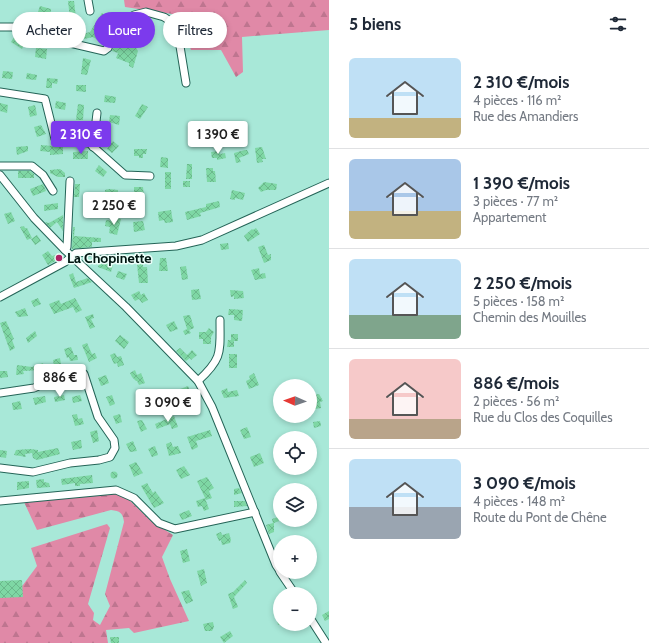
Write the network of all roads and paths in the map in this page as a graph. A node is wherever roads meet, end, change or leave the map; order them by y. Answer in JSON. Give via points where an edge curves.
{"nodes":[{"id":1,"x":88,"y":0,"type":"edge"},
{"id":2,"x":90,"y":11,"type":"dead end"},
{"id":3,"x":0,"y":27,"type":"edge"},
{"id":4,"x":186,"y":83,"type":"dead end"},
{"id":5,"x":0,"y":92,"type":"edge"},
{"id":6,"x":97,"y":113,"type":"dead end"},
{"id":7,"x":93,"y":147,"type":"junction"},
{"id":8,"x":0,"y":166,"type":"edge"},
{"id":9,"x":0,"y":175,"type":"edge"},
{"id":10,"x":150,"y":176,"type":"dead end"},
{"id":11,"x":70,"y":181,"type":"dead end"},
{"id":12,"x":329,"y":183,"type":"edge"},
{"id":13,"x":54,"y":191,"type":"dead end"},
{"id":14,"x":65,"y":250,"type":"junction"},
{"id":15,"x":71,"y":256,"type":"junction"},
{"id":16,"x":0,"y":297,"type":"edge"},
{"id":17,"x":220,"y":320,"type":"dead end"},
{"id":18,"x":198,"y":381,"type":"junction"},
{"id":19,"x":0,"y":393,"type":"edge"},
{"id":20,"x":0,"y":468,"type":"edge"},
{"id":21,"x":0,"y":501,"type":"edge"},
{"id":22,"x":255,"y":512,"type":"junction"},
{"id":23,"x":273,"y":555,"type":"edge"},
{"id":24,"x":317,"y":629,"type":"edge"},
{"id":25,"x":326,"y":643,"type":"edge"}],
"edges":[{"from":1,"to":2,"type":"street"},
{"from":3,"to":4,"type":"street","via":[[46,32],[57,40],[104,50],[108,48],[113,34],[134,15],[146,12],[164,17],[173,23],[178,34]]},
{"from":5,"to":7,"type":"street","via":[[46,99],[55,139],[89,143]]},
{"from":6,"to":7,"type":"street"},
{"from":7,"to":10,"type":"street","via":[[125,175]]},
{"from":8,"to":13,"type":"street","via":[[32,166],[43,175]]},
{"from":9,"to":14,"type":"street","via":[[34,218]]},
{"from":11,"to":14,"type":"street"},
{"from":12,"to":15,"type":"street","via":[[202,240],[176,246],[76,253]]},
{"from":14,"to":15,"type":"street"},
{"from":15,"to":16,"type":"street","via":[[65,262]]},
{"from":15,"to":18,"type":"street","via":[[126,307]]},
{"from":17,"to":18,"type":"street","via":[[218,359]]},
{"from":18,"to":22,"type":"street","via":[[212,407]]},
{"from":19,"to":20,"type":"street","via":[[34,388],[62,375],[84,374],[98,417],[114,440],[115,448],[110,457],[33,472]]},
{"from":21,"to":22,"type":"street","via":[[116,490],[134,498],[159,523],[175,529]]},
{"from":22,"to":23,"type":"street"},
{"from":24,"to":25,"type":"street"}]}
